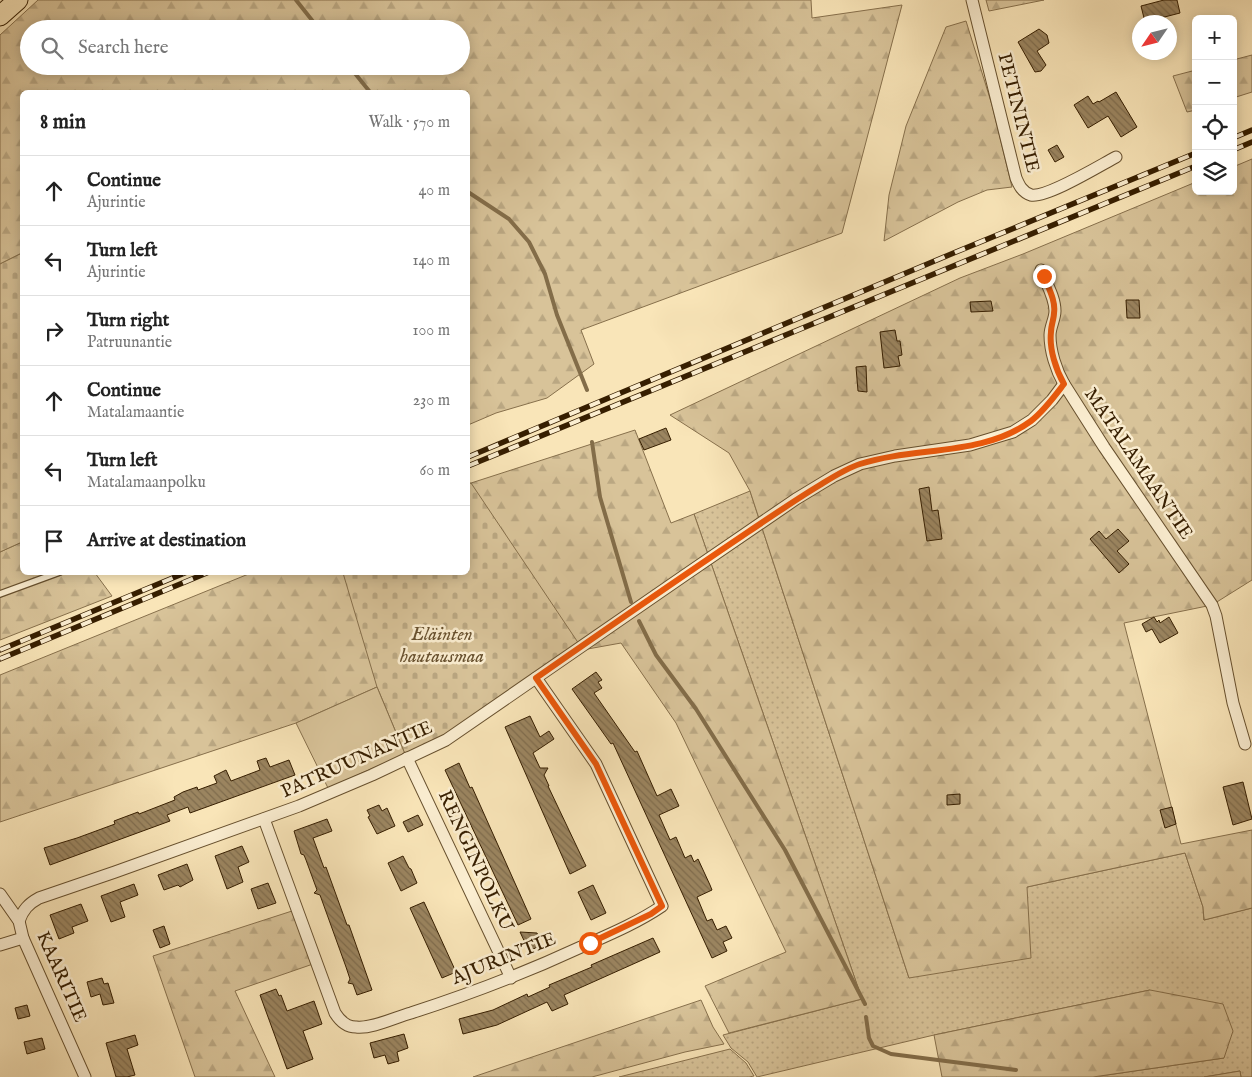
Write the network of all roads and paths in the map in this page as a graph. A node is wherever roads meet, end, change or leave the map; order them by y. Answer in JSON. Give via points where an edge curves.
{"nodes":[{"id":1,"x":18,"y":0,"type":"edge"},
{"id":2,"x":972,"y":0,"type":"edge"},
{"id":3,"x":0,"y":16,"type":"edge"},
{"id":4,"x":1116,"y":157,"type":"dead end"},
{"id":5,"x":1041,"y":270,"type":"dead end"},
{"id":6,"x":1064,"y":384,"type":"junction"},
{"id":7,"x":52,"y":575,"type":"edge"},
{"id":8,"x":685,"y":575,"type":"joint"},
{"id":9,"x":0,"y":594,"type":"edge"},
{"id":10,"x":536,"y":678,"type":"junction"},
{"id":11,"x":1246,"y":744,"type":"dead end"},
{"id":12,"x":407,"y":758,"type":"junction"},
{"id":13,"x":264,"y":818,"type":"junction"},
{"id":14,"x":0,"y":894,"type":"edge"},
{"id":15,"x":20,"y":921,"type":"junction"},
{"id":16,"x":23,"y":938,"type":"junction"},
{"id":17,"x":0,"y":945,"type":"edge"},
{"id":18,"x":511,"y":978,"type":"junction"},
{"id":19,"x":85,"y":1077,"type":"edge"}],
"edges":[{"from":1,"to":3,"type":"highway"},
{"from":2,"to":4,"type":"street","name":"PETININTIE","via":[[1016,178],[1022,189],[1031,195],[1047,193]]},
{"from":5,"to":6,"type":"street","via":[[1055,312],[1050,335]]},
{"from":6,"to":8,"type":"street","name":"MATALAMAANTIE","via":[[1032,420],[1013,432],[970,446],[860,464],[834,476]]},
{"from":6,"to":11,"type":"street","name":"MATALAMAANTIE","via":[[1212,605],[1233,703]]},
{"from":7,"to":9,"type":"lane"},
{"from":8,"to":10,"type":"street","name":"PATRUUNANTIE"},
{"from":10,"to":12,"type":"street","name":"PATRUUNANTIE","via":[[446,740]]},
{"from":10,"to":18,"type":"street","name":"AJURINTIE","via":[[596,764],[662,906],[618,930]]},
{"from":12,"to":13,"type":"street","name":"PATRUUNANTIE"},
{"from":12,"to":18,"type":"street","name":"RENGINPOLKU"},
{"from":13,"to":15,"type":"street","name":"PATRUUNANTIE","via":[[39,898],[22,912]]},
{"from":13,"to":18,"type":"street","name":"AJURINTIE","via":[[339,1020],[356,1027],[369,1026]]},
{"from":14,"to":15,"type":"street","name":"KAARITIE"},
{"from":15,"to":16,"type":"street","name":"KAARITIE"},
{"from":16,"to":17,"type":"street"},
{"from":16,"to":19,"type":"street","name":"KAARITIE"}]}
